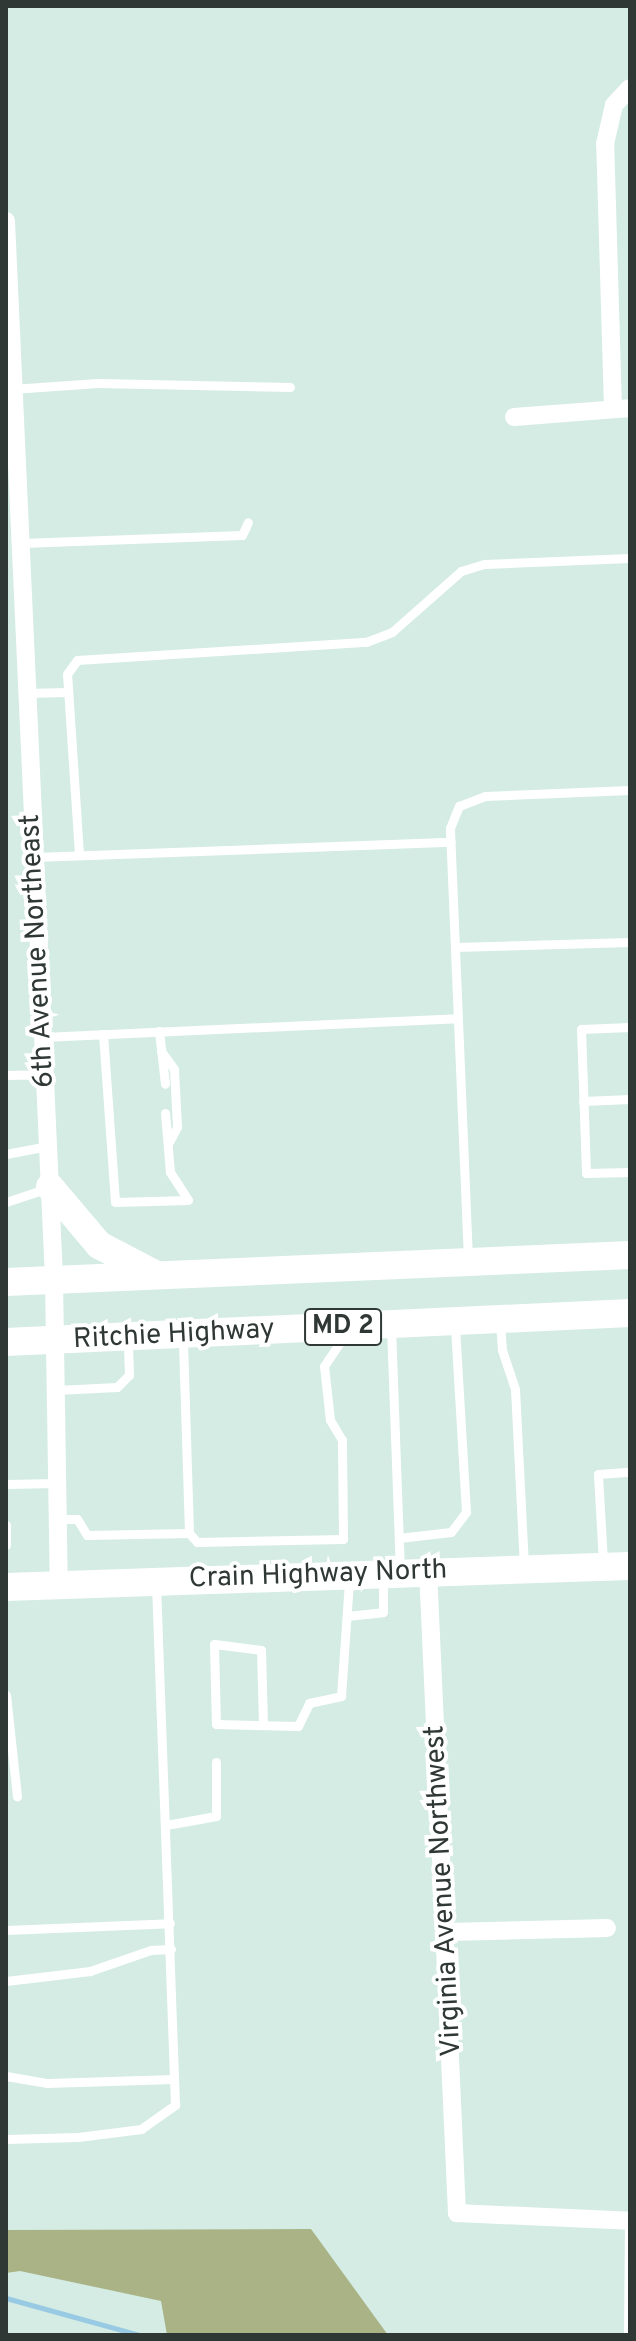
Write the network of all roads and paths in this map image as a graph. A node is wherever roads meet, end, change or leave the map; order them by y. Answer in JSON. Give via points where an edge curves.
{"nodes":[{"id":1,"x":630,"y":88,"type":"edge"},
{"id":2,"x":6,"y":221,"type":"edge"},
{"id":3,"x":290,"y":387,"type":"dead end"},
{"id":4,"x":12,"y":389,"type":"junction"},
{"id":5,"x":622,"y":408,"type":"edge"},
{"id":6,"x":514,"y":417,"type":"dead end"},
{"id":7,"x":248,"y":522,"type":"dead end"},
{"id":8,"x":12,"y":543,"type":"edge"},
{"id":9,"x":630,"y":558,"type":"edge"},
{"id":10,"x":68,"y":692,"type":"junction"},
{"id":11,"x":25,"y":693,"type":"junction"},
{"id":12,"x":630,"y":790,"type":"edge"},
{"id":13,"x":451,"y":842,"type":"junction"},
{"id":14,"x":79,"y":854,"type":"junction"},
{"id":15,"x":33,"y":857,"type":"junction"},
{"id":16,"x":630,"y":942,"type":"edge"},
{"id":17,"x":455,"y":947,"type":"junction"},
{"id":18,"x":458,"y":1018,"type":"junction"},
{"id":19,"x":630,"y":1027,"type":"edge"},
{"id":20,"x":159,"y":1031,"type":"junction"},
{"id":21,"x":103,"y":1034,"type":"junction"},
{"id":22,"x":43,"y":1037,"type":"junction"},
{"id":23,"x":161,"y":1051,"type":"junction"},
{"id":24,"x":45,"y":1074,"type":"junction"},
{"id":25,"x":6,"y":1075,"type":"edge"},
{"id":26,"x":165,"y":1084,"type":"dead end"},
{"id":27,"x":630,"y":1099,"type":"edge"},
{"id":28,"x":583,"y":1101,"type":"junction"},
{"id":29,"x":165,"y":1113,"type":"dead end"},
{"id":30,"x":168,"y":1144,"type":"junction"},
{"id":31,"x":48,"y":1146,"type":"junction"},
{"id":32,"x":6,"y":1154,"type":"edge"},
{"id":33,"x":630,"y":1172,"type":"edge"},
{"id":34,"x":50,"y":1187,"type":"junction"},
{"id":35,"x":6,"y":1202,"type":"edge"},
{"id":36,"x":630,"y":1255,"type":"edge"},
{"id":37,"x":468,"y":1262,"type":"junction"},
{"id":38,"x":158,"y":1276,"type":"junction"},
{"id":39,"x":54,"y":1280,"type":"junction"},
{"id":40,"x":6,"y":1282,"type":"edge"},
{"id":41,"x":630,"y":1313,"type":"edge"},
{"id":42,"x":499,"y":1319,"type":"junction"},
{"id":43,"x":455,"y":1321,"type":"junction"},
{"id":44,"x":391,"y":1324,"type":"junction"},
{"id":45,"x":351,"y":1326,"type":"junction"},
{"id":46,"x":183,"y":1334,"type":"junction"},
{"id":47,"x":128,"y":1337,"type":"junction"},
{"id":48,"x":55,"y":1340,"type":"junction"},
{"id":49,"x":6,"y":1342,"type":"edge"},
{"id":50,"x":56,"y":1390,"type":"junction"},
{"id":51,"x":630,"y":1472,"type":"edge"},
{"id":52,"x":57,"y":1483,"type":"junction"},
{"id":53,"x":6,"y":1484,"type":"edge"},
{"id":54,"x":58,"y":1519,"type":"junction"},
{"id":55,"x":6,"y":1525,"type":"edge"},
{"id":56,"x":189,"y":1533,"type":"junction"},
{"id":57,"x":399,"y":1538,"type":"junction"},
{"id":58,"x":6,"y":1545,"type":"edge"},
{"id":59,"x":617,"y":1566,"type":"edge"},
{"id":60,"x":524,"y":1568,"type":"junction"},
{"id":61,"x":428,"y":1570,"type":"junction"},
{"id":62,"x":391,"y":1571,"type":"junction"},
{"id":63,"x":349,"y":1573,"type":"junction"},
{"id":64,"x":155,"y":1581,"type":"junction"},
{"id":65,"x":59,"y":1585,"type":"junction"},
{"id":66,"x":6,"y":1587,"type":"edge"},
{"id":67,"x":347,"y":1616,"type":"junction"},
{"id":68,"x":6,"y":1695,"type":"edge"},
{"id":69,"x":263,"y":1725,"type":"junction"},
{"id":70,"x":216,"y":1762,"type":"dead end"},
{"id":71,"x":17,"y":1796,"type":"dead end"},
{"id":72,"x":166,"y":1825,"type":"junction"},
{"id":73,"x":170,"y":1923,"type":"junction"},
{"id":74,"x":607,"y":1928,"type":"dead end"},
{"id":75,"x":6,"y":1930,"type":"edge"},
{"id":76,"x":447,"y":1932,"type":"junction"},
{"id":77,"x":171,"y":1949,"type":"junction"},
{"id":78,"x":6,"y":1981,"type":"edge"},
{"id":79,"x":6,"y":2076,"type":"edge"},
{"id":80,"x":174,"y":2079,"type":"junction"},
{"id":81,"x":6,"y":2139,"type":"edge"},
{"id":82,"x":630,"y":2221,"type":"edge"},
{"id":83,"x":628,"y":2335,"type":"edge"}],
"edges":[{"from":1,"to":5,"type":"street","via":[[614,105],[605,144]]},
{"from":2,"to":4,"type":"street","name":"6th Avenue Northeast"},
{"from":3,"to":4,"type":"lane","via":[[98,383]]},
{"from":4,"to":8,"type":"street","name":"6th Avenue Northeast"},
{"from":5,"to":6,"type":"street"},
{"from":7,"to":8,"type":"lane","via":[[242,535]]},
{"from":8,"to":11,"type":"street","name":"6th Avenue Northeast"},
{"from":9,"to":10,"type":"lane","via":[[484,564],[461,571],[392,632],[366,642],[77,660],[67,674]]},
{"from":10,"to":11,"type":"lane"},
{"from":10,"to":14,"type":"lane"},
{"from":11,"to":15,"type":"street","name":"6th Avenue Northeast"},
{"from":12,"to":13,"type":"lane","via":[[485,796],[459,806]]},
{"from":13,"to":14,"type":"lane"},
{"from":13,"to":17,"type":"lane"},
{"from":14,"to":15,"type":"lane"},
{"from":15,"to":22,"type":"street","name":"6th Avenue Northeast"},
{"from":16,"to":17,"type":"lane"},
{"from":17,"to":18,"type":"lane"},
{"from":18,"to":20,"type":"lane"},
{"from":18,"to":37,"type":"lane"},
{"from":19,"to":28,"type":"lane","via":[[581,1029]]},
{"from":20,"to":21,"type":"lane"},
{"from":20,"to":23,"type":"lane"},
{"from":21,"to":22,"type":"lane"},
{"from":21,"to":30,"type":"lane","via":[[115,1202],[188,1200],[170,1172]]},
{"from":22,"to":24,"type":"street","name":"6th Avenue Northeast"},
{"from":23,"to":26,"type":"lane"},
{"from":23,"to":30,"type":"lane","via":[[174,1069],[177,1127]]},
{"from":24,"to":25,"type":"lane"},
{"from":24,"to":31,"type":"street","name":"6th Avenue Northeast"},
{"from":27,"to":28,"type":"lane"},
{"from":28,"to":33,"type":"lane","via":[[586,1173]]},
{"from":29,"to":30,"type":"lane"},
{"from":31,"to":32,"type":"lane"},
{"from":31,"to":34,"type":"street","name":"6th Avenue Northeast"},
{"from":34,"to":35,"type":"lane"},
{"from":34,"to":38,"type":"main road","via":[[99,1245]]},
{"from":34,"to":39,"type":"street","name":"6th Avenue Northeast"},
{"from":36,"to":37,"type":"main road","number":"MD 2"},
{"from":37,"to":38,"type":"main road","number":"MD 2"},
{"from":38,"to":39,"type":"main road","number":"MD 2"},
{"from":39,"to":40,"type":"main road","number":"MD 2"},
{"from":39,"to":48,"type":"street","name":"6th Avenue Northeast"},
{"from":41,"to":42,"type":"main road","name":"Ritchie Highway","number":"MD 2"},
{"from":42,"to":43,"type":"main road","name":"Ritchie Highway","number":"MD 2"},
{"from":42,"to":60,"type":"lane","via":[[515,1389]]},
{"from":43,"to":44,"type":"main road","name":"Ritchie Highway","number":"MD 2"},
{"from":43,"to":57,"type":"lane","via":[[466,1512],[451,1532]]},
{"from":44,"to":45,"type":"main road","name":"Ritchie Highway","number":"MD 2"},
{"from":44,"to":57,"type":"lane"},
{"from":45,"to":46,"type":"main road","name":"Ritchie Highway","number":"MD 2"},
{"from":45,"to":56,"type":"lane","via":[[324,1366],[330,1420],[342,1440],[343,1539],[197,1542]]},
{"from":46,"to":47,"type":"main road","name":"Ritchie Highway","number":"MD 2"},
{"from":46,"to":56,"type":"lane"},
{"from":47,"to":48,"type":"main road","name":"Ritchie Highway","number":"MD 2"},
{"from":47,"to":50,"type":"lane","via":[[129,1375],[117,1387]]},
{"from":48,"to":49,"type":"main road","name":"Ritchie Highway","number":"MD 2"},
{"from":48,"to":50,"type":"street","name":"6th Avenue Northeast"},
{"from":50,"to":52,"type":"street","name":"6th Avenue Northeast"},
{"from":51,"to":59,"type":"lane","via":[[598,1474]]},
{"from":52,"to":53,"type":"lane"},
{"from":52,"to":54,"type":"street","name":"6th Avenue Northeast"},
{"from":54,"to":56,"type":"lane","via":[[77,1519],[87,1535]]},
{"from":54,"to":65,"type":"street","name":"6th Avenue Northeast"},
{"from":55,"to":58,"type":"lane"},
{"from":57,"to":62,"type":"lane"},
{"from":59,"to":60,"type":"main road","name":"Crain Highway North"},
{"from":60,"to":61,"type":"main road","name":"Crain Highway North"},
{"from":61,"to":62,"type":"main road","name":"Crain Highway North"},
{"from":61,"to":76,"type":"street","name":"Virginia Avenue Northwest"},
{"from":62,"to":63,"type":"main road","name":"Crain Highway North"},
{"from":62,"to":67,"type":"lane","via":[[383,1612]]},
{"from":63,"to":64,"type":"main road","name":"Crain Highway North"},
{"from":63,"to":67,"type":"lane"},
{"from":64,"to":65,"type":"main road","name":"Crain Highway North"},
{"from":64,"to":72,"type":"lane"},
{"from":65,"to":66,"type":"main road","name":"Crain Highway North"},
{"from":67,"to":69,"type":"lane","via":[[341,1696],[309,1703],[298,1726]]},
{"from":68,"to":71,"type":"lane"},
{"from":69,"to":69,"type":"lane","via":[[216,1724],[214,1644],[261,1650]]},
{"from":70,"to":72,"type":"lane","via":[[216,1816]]},
{"from":72,"to":73,"type":"lane"},
{"from":73,"to":75,"type":"lane"},
{"from":73,"to":77,"type":"lane"},
{"from":74,"to":76,"type":"street"},
{"from":76,"to":82,"type":"street","name":"Virginia Avenue Northwest","via":[[457,2213]]},
{"from":77,"to":78,"type":"lane","via":[[151,1950],[90,1971]]},
{"from":77,"to":80,"type":"lane"},
{"from":79,"to":80,"type":"lane","via":[[47,2083]]},
{"from":80,"to":81,"type":"lane","via":[[175,2105],[141,2129]]},
{"from":82,"to":83,"type":"lane"}]}
